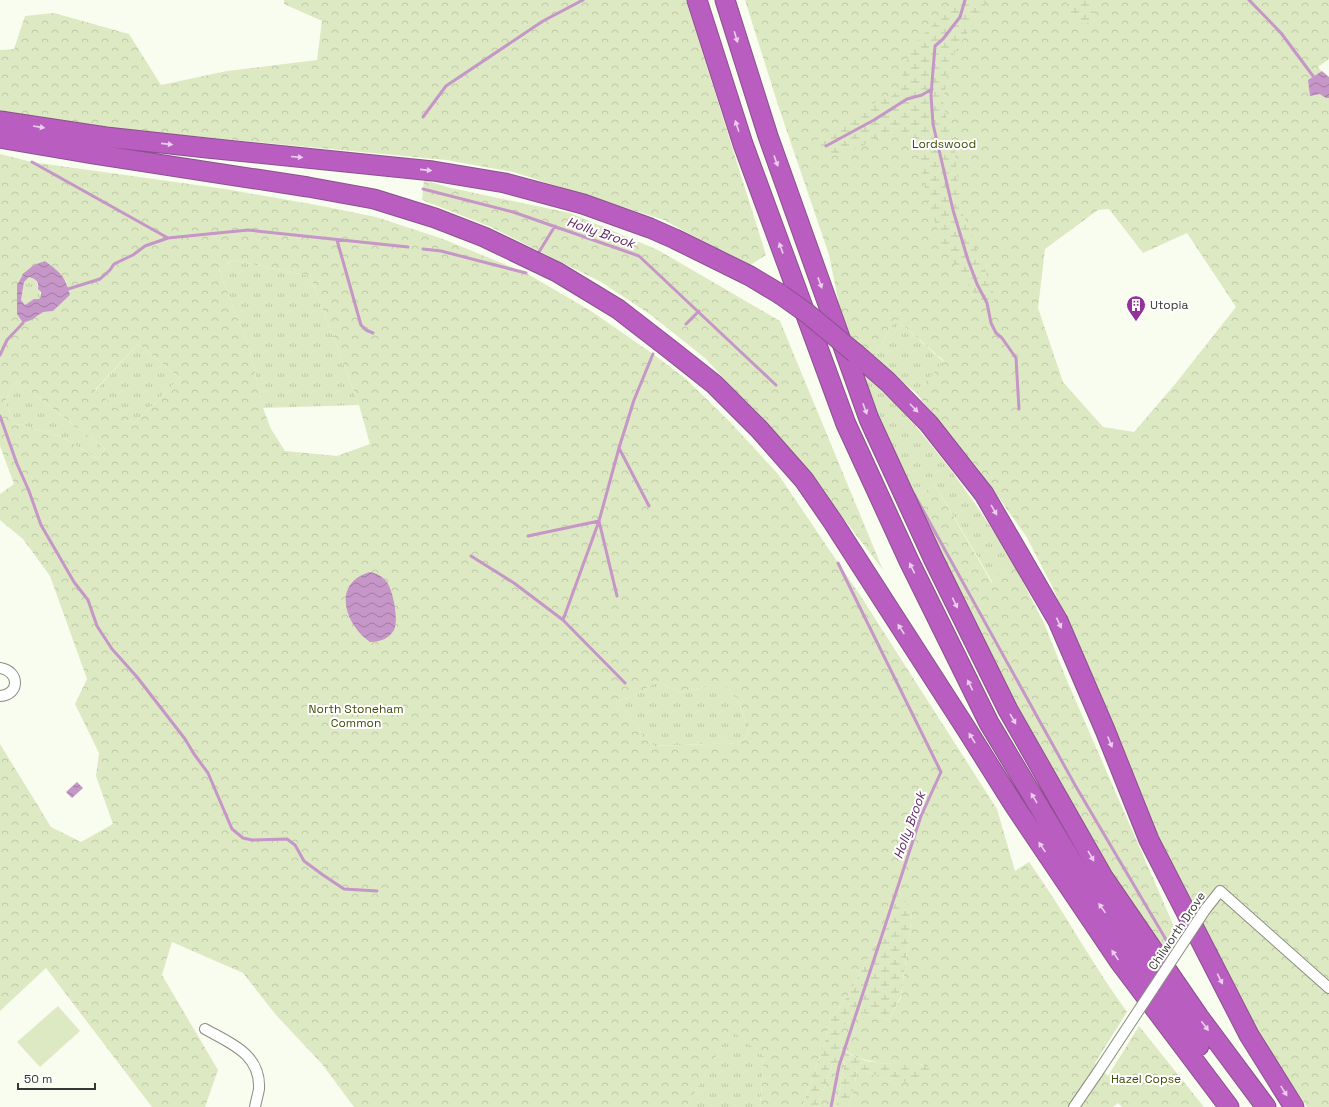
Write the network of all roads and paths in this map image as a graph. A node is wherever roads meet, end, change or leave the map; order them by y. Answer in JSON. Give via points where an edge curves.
{"nodes":[{"id":1,"x":696,"y":0,"type":"edge"},
{"id":2,"x":725,"y":0,"type":"edge"},
{"id":3,"x":0,"y":121,"type":"edge"},
{"id":4,"x":0,"y":138,"type":"edge"},
{"id":5,"x":0,"y":668,"type":"edge"},
{"id":6,"x":0,"y":696,"type":"edge"},
{"id":7,"x":1329,"y":988,"type":"edge"},
{"id":8,"x":205,"y":1029,"type":"dead end"},
{"id":9,"x":255,"y":1107,"type":"edge"},
{"id":10,"x":1074,"y":1107,"type":"edge"},
{"id":11,"x":1229,"y":1107,"type":"edge"},
{"id":12,"x":1243,"y":1107,"type":"edge"},
{"id":13,"x":1266,"y":1107,"type":"edge"},
{"id":14,"x":1294,"y":1107,"type":"edge"}],
"edges":[{"from":12,"to":1,"type":"highway","one_way":true,"via":[[1089,890],[989,723],[916,576],[846,424],[743,144]]},
{"from":2,"to":13,"type":"highway","one_way":true,"via":[[768,136],[869,419],[934,560],[1008,710],[1103,877],[1199,1017]]},
{"from":3,"to":14,"type":"highway","one_way":true,"bridge":true,"via":[[106,137],[432,170],[506,183],[583,204],[650,228],[750,276],[808,314],[888,382],[929,424],[984,494],[1058,620],[1149,840],[1249,1035]]},
{"from":11,"to":4,"type":"highway","one_way":true,"via":[[1119,961],[1014,805],[804,480],[759,429],[714,384],[671,350],[618,309],[557,272],[484,237],[435,218],[374,199]]},
{"from":5,"to":6,"type":"street","via":[[9,671],[15,682],[9,694]]},
{"from":7,"to":10,"type":"street","name":"Chilworth Drove","bridge":true,"via":[[1220,891]]},
{"from":8,"to":9,"type":"street","via":[[241,1050],[253,1062],[259,1089]]}]}
